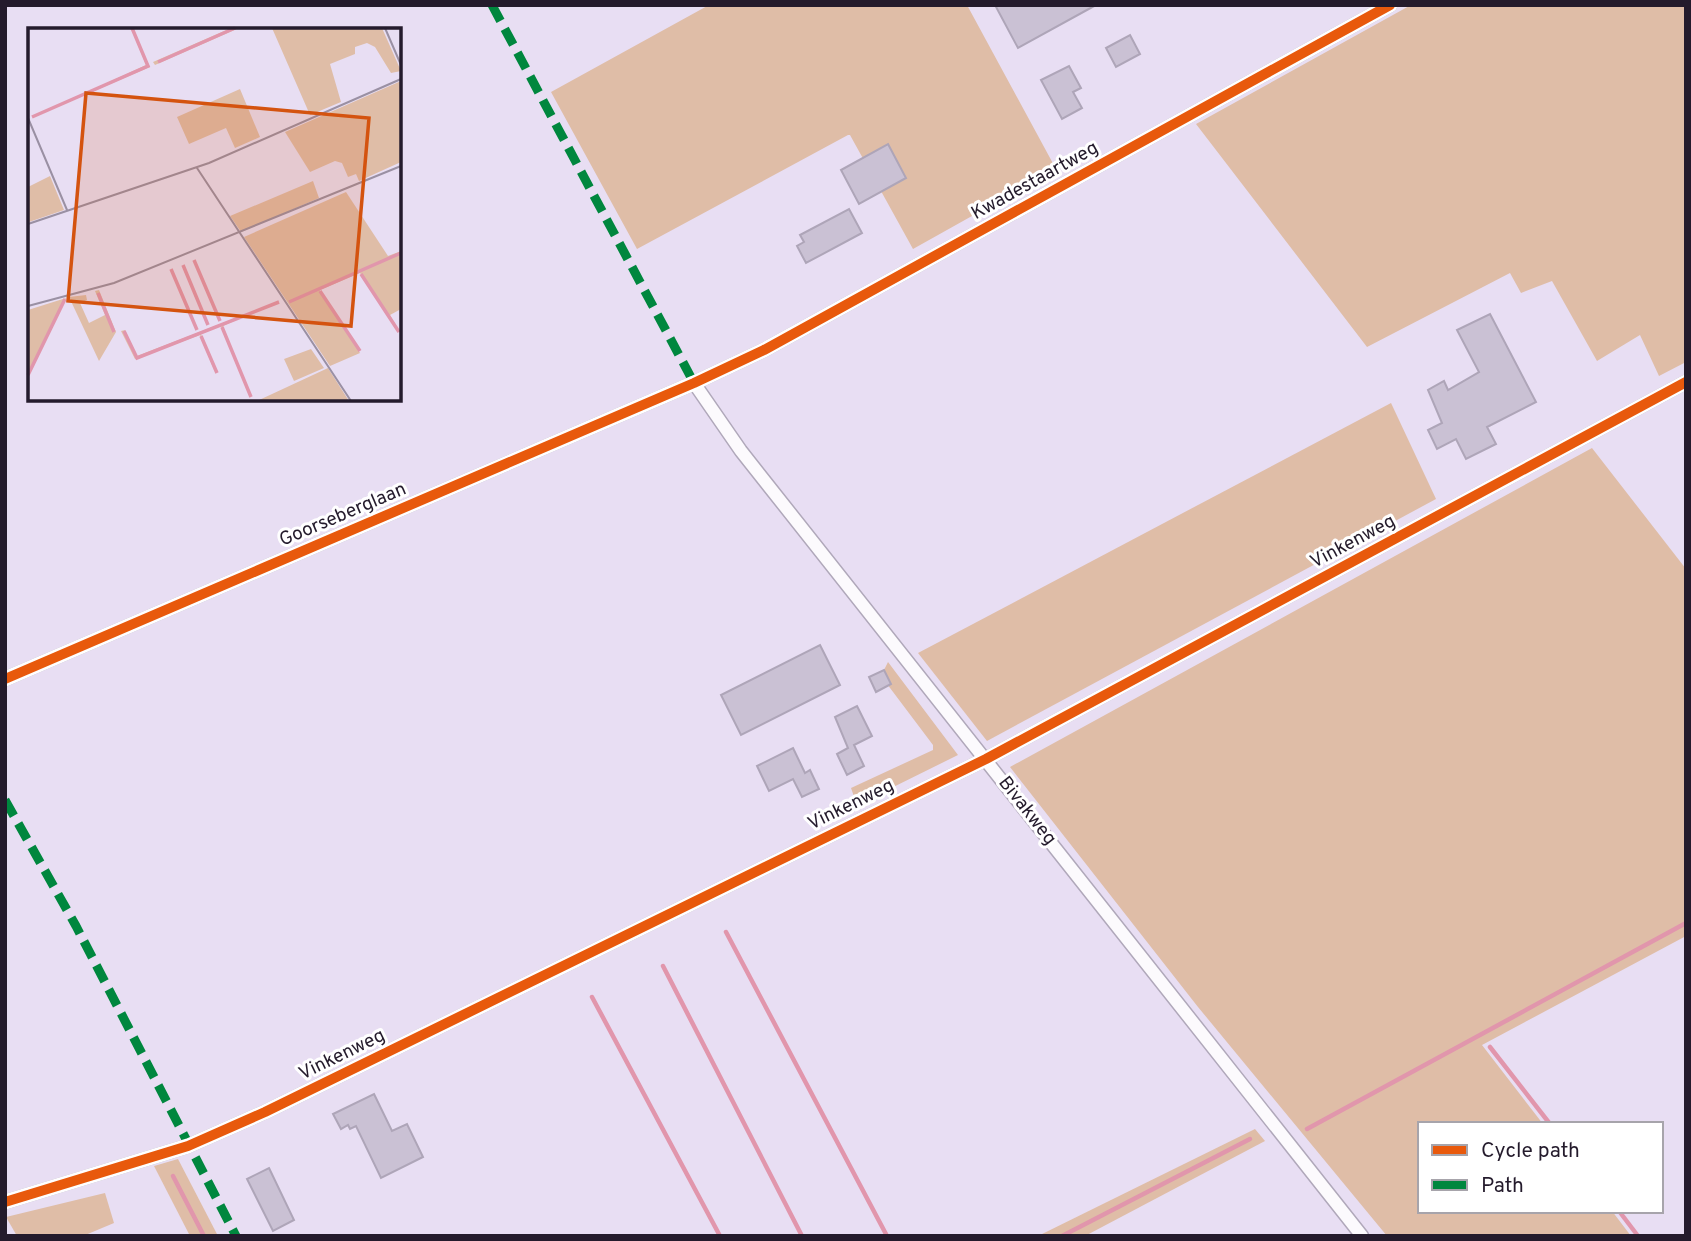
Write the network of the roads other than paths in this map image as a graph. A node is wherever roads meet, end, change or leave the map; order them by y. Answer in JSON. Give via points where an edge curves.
{"nodes":[{"id":1,"x":1390,"y":5,"type":"edge"},
{"id":2,"x":1686,"y":382,"type":"edge"},
{"id":3,"x":694,"y":383,"type":"junction"},
{"id":4,"x":5,"y":679,"type":"edge"},
{"id":5,"x":986,"y":759,"type":"junction"},
{"id":6,"x":5,"y":1202,"type":"edge"},
{"id":7,"x":1362,"y":1236,"type":"edge"}],
"edges":[{"from":1,"to":3,"type":"street","name":"Kwadestaartweg","via":[[764,350]]},
{"from":2,"to":5,"type":"street","name":"Vinkenweg"},
{"from":3,"to":4,"type":"street","name":"Goorseberglaan"},
{"from":3,"to":5,"type":"street","name":"Bivakweg","via":[[741,451]]},
{"from":5,"to":6,"type":"street","name":"Vinkenweg","via":[[188,1146]]},
{"from":5,"to":7,"type":"street","name":"Bivakweg"}]}
